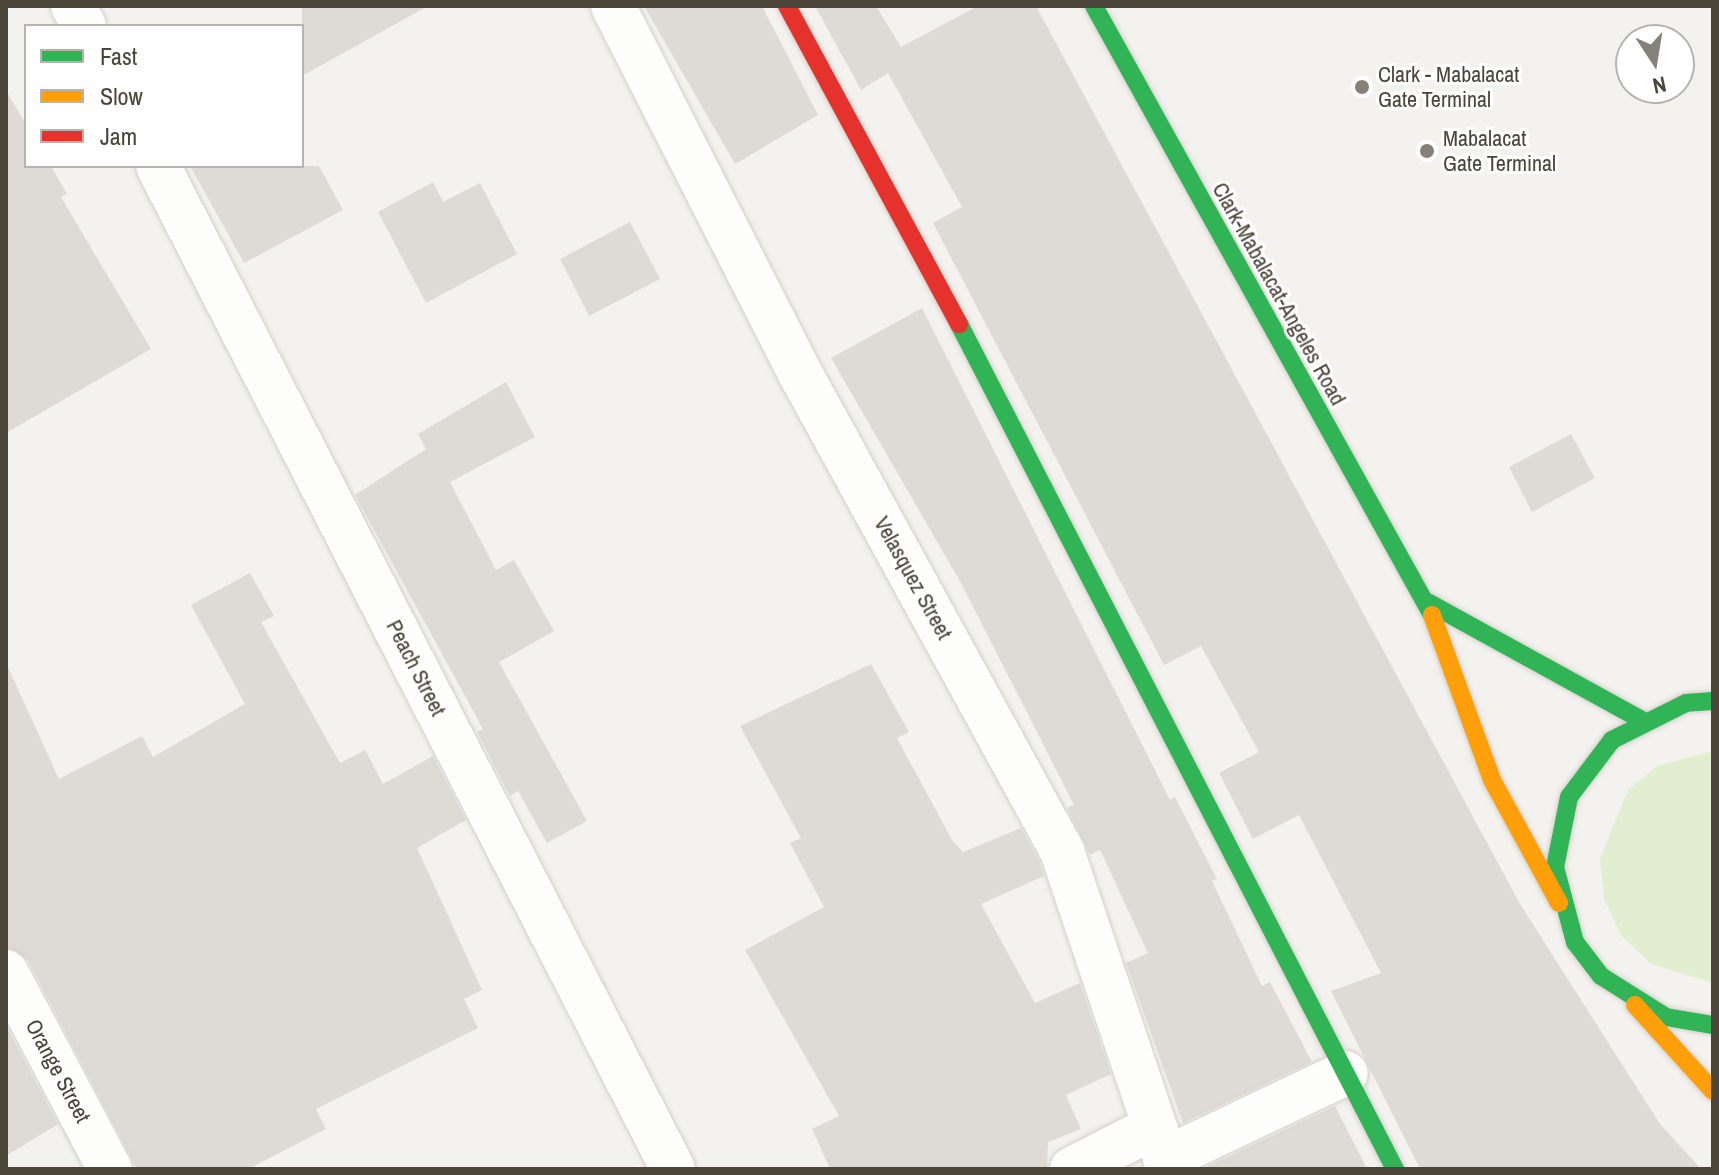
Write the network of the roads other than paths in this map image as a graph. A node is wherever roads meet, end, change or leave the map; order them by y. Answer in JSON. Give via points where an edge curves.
{"nodes":[{"id":1,"x":73,"y":6,"type":"edge"},
{"id":2,"x":613,"y":6,"type":"edge"},
{"id":3,"x":787,"y":6,"type":"edge"},
{"id":4,"x":1094,"y":6,"type":"edge"},
{"id":5,"x":83,"y":24,"type":"edge"},
{"id":6,"x":159,"y":168,"type":"edge"},
{"id":7,"x":1429,"y":603,"type":"junction"},
{"id":8,"x":1713,"y":701,"type":"edge"},
{"id":9,"x":1642,"y":720,"type":"junction"},
{"id":10,"x":1559,"y":903,"type":"junction"},
{"id":11,"x":6,"y":972,"type":"edge"},
{"id":12,"x":1631,"y":1000,"type":"junction"},
{"id":13,"x":1713,"y":1025,"type":"edge"},
{"id":14,"x":1346,"y":1073,"type":"junction"},
{"id":15,"x":1713,"y":1091,"type":"edge"},
{"id":16,"x":1163,"y":1152,"type":"edge"},
{"id":17,"x":110,"y":1169,"type":"edge"},
{"id":18,"x":673,"y":1169,"type":"edge"},
{"id":19,"x":1072,"y":1169,"type":"edge"},
{"id":20,"x":1395,"y":1169,"type":"edge"}],
"edges":[{"from":1,"to":5,"type":"street"},
{"from":2,"to":16,"type":"street","name":"Velasquez Street","via":[[800,373],[1062,851]]},
{"from":3,"to":14,"type":"main road"},
{"from":4,"to":7,"type":"main road","name":"Clark-Mabalacat-Angeles Road","via":[[1302,388]]},
{"from":6,"to":18,"type":"street","name":"Peach Street"},
{"from":7,"to":9,"type":"main road"},
{"from":7,"to":10,"type":"main road","name":"Clark-Mabalacat-Angeles Road","via":[[1486,766]]},
{"from":8,"to":9,"type":"main road"},
{"from":9,"to":10,"type":"main road","via":[[1596,757],[1569,797],[1555,867]]},
{"from":10,"to":12,"type":"main road","via":[[1575,942]]},
{"from":11,"to":17,"type":"street","name":"Orange Street"},
{"from":12,"to":13,"type":"main road","via":[[1666,1017]]},
{"from":12,"to":15,"type":"main road"},
{"from":14,"to":16,"type":"street"},
{"from":14,"to":20,"type":"main road"},
{"from":16,"to":19,"type":"street"}]}
